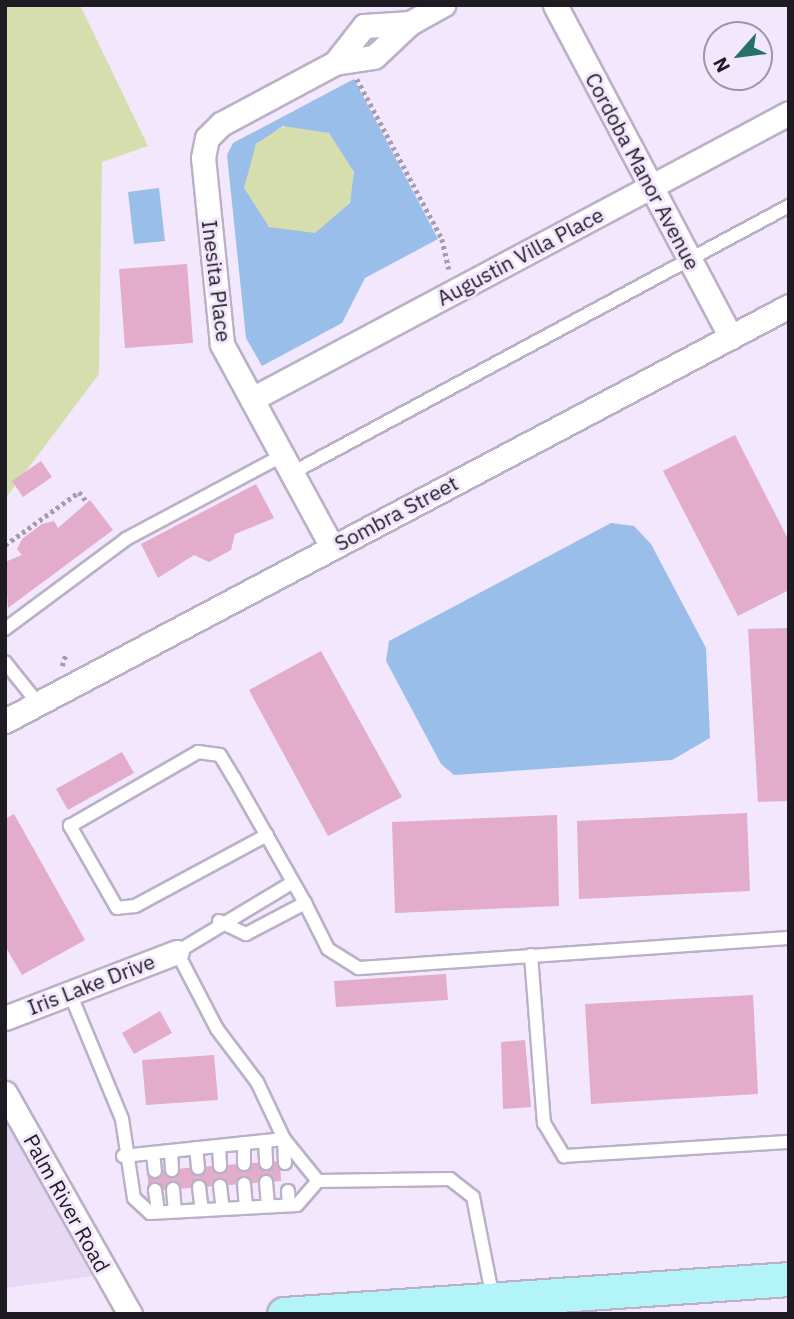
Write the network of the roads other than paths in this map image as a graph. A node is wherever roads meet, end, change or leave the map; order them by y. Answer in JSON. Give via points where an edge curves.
{"nodes":[{"id":1,"x":443,"y":5,"type":"edge"},
{"id":2,"x":555,"y":5,"type":"edge"},
{"id":3,"x":789,"y":113,"type":"edge"},
{"id":4,"x":651,"y":186,"type":"junction"},
{"id":5,"x":789,"y":206,"type":"edge"},
{"id":6,"x":691,"y":261,"type":"junction"},
{"id":7,"x":789,"y":306,"type":"edge"},
{"id":8,"x":731,"y":337,"type":"junction"},
{"id":9,"x":252,"y":399,"type":"junction"},
{"id":10,"x":288,"y":464,"type":"junction"},
{"id":11,"x":332,"y":547,"type":"junction"},
{"id":12,"x":5,"y":629,"type":"edge"},
{"id":13,"x":5,"y":662,"type":"edge"},
{"id":14,"x":40,"y":707,"type":"junction"},
{"id":15,"x":5,"y":721,"type":"edge"},
{"id":16,"x":267,"y":835,"type":"junction"},
{"id":17,"x":293,"y":882,"type":"junction"},
{"id":18,"x":305,"y":903,"type":"junction"},
{"id":19,"x":219,"y":921,"type":"junction"},
{"id":20,"x":788,"y":942,"type":"edge"},
{"id":21,"x":177,"y":952,"type":"junction"},
{"id":22,"x":531,"y":956,"type":"junction"},
{"id":23,"x":69,"y":991,"type":"junction"},
{"id":24,"x":5,"y":1018,"type":"edge"},
{"id":25,"x":5,"y":1093,"type":"edge"},
{"id":26,"x":284,"y":1139,"type":"junction"},
{"id":27,"x":265,"y":1141,"type":"junction"},
{"id":28,"x":789,"y":1142,"type":"edge"},
{"id":29,"x":244,"y":1143,"type":"junction"},
{"id":30,"x":219,"y":1146,"type":"junction"},
{"id":31,"x":197,"y":1148,"type":"junction"},
{"id":32,"x":171,"y":1151,"type":"junction"},
{"id":33,"x":153,"y":1153,"type":"junction"},
{"id":34,"x":123,"y":1156,"type":"junction"},
{"id":35,"x":266,"y":1163,"type":"dead end"},
{"id":36,"x":285,"y":1163,"type":"dead end"},
{"id":37,"x":244,"y":1164,"type":"dead end"},
{"id":38,"x":220,"y":1166,"type":"dead end"},
{"id":39,"x":198,"y":1167,"type":"dead end"},
{"id":40,"x":172,"y":1170,"type":"dead end"},
{"id":41,"x":155,"y":1171,"type":"dead end"},
{"id":42,"x":318,"y":1181,"type":"junction"},
{"id":43,"x":266,"y":1182,"type":"dead end"},
{"id":44,"x":244,"y":1184,"type":"dead end"},
{"id":45,"x":220,"y":1185,"type":"dead end"},
{"id":46,"x":200,"y":1187,"type":"dead end"},
{"id":47,"x":173,"y":1189,"type":"dead end"},
{"id":48,"x":155,"y":1191,"type":"dead end"},
{"id":49,"x":288,"y":1191,"type":"dead end"},
{"id":50,"x":289,"y":1205,"type":"junction"},
{"id":51,"x":268,"y":1206,"type":"junction"},
{"id":52,"x":246,"y":1207,"type":"junction"},
{"id":53,"x":223,"y":1209,"type":"junction"},
{"id":54,"x":202,"y":1210,"type":"junction"},
{"id":55,"x":175,"y":1211,"type":"junction"},
{"id":56,"x":158,"y":1212,"type":"junction"},
{"id":57,"x":789,"y":1279,"type":"edge"},
{"id":58,"x":493,"y":1299,"type":"junction"},
{"id":59,"x":130,"y":1314,"type":"edge"},
{"id":60,"x":284,"y":1314,"type":"edge"}],
"edges":[{"from":1,"to":9,"type":"street","name":"Inesita Place","via":[[410,23],[363,26],[341,62],[221,124],[207,138],[203,158],[222,344]]},
{"from":2,"to":4,"type":"street","name":"Cordoba Manor Avenue"},
{"from":3,"to":4,"type":"street","name":"Augustin Villa Place"},
{"from":4,"to":6,"type":"street","name":"Cordoba Manor Avenue"},
{"from":4,"to":9,"type":"street","name":"Augustin Villa Place"},
{"from":5,"to":6,"type":"lane"},
{"from":6,"to":8,"type":"street","name":"Cordoba Manor Avenue"},
{"from":6,"to":10,"type":"lane"},
{"from":7,"to":8,"type":"street","name":"Sombra Street"},
{"from":8,"to":11,"type":"street","name":"Sombra Street"},
{"from":9,"to":10,"type":"street","name":"Inesita Place"},
{"from":10,"to":11,"type":"street","name":"Inesita Place"},
{"from":10,"to":12,"type":"lane","via":[[126,539]]},
{"from":11,"to":14,"type":"street","name":"Sombra Street"},
{"from":13,"to":14,"type":"lane"},
{"from":14,"to":15,"type":"street","name":"Sombra Street"},
{"from":16,"to":16,"type":"lane","via":[[220,755],[198,752],[70,826],[117,908],[135,905]]},
{"from":16,"to":17,"type":"lane"},
{"from":17,"to":18,"type":"lane"},
{"from":17,"to":19,"type":"lane"},
{"from":18,"to":19,"type":"lane","via":[[246,933]]},
{"from":18,"to":22,"type":"lane","via":[[328,949],[359,968]]},
{"from":19,"to":21,"type":"lane"},
{"from":20,"to":22,"type":"lane"},
{"from":21,"to":23,"type":"street","name":"Iris Lake Drive"},
{"from":21,"to":26,"type":"lane","via":[[217,1030],[257,1082]]},
{"from":22,"to":28,"type":"lane","via":[[544,1123],[564,1156]]},
{"from":23,"to":24,"type":"street","name":"Iris Lake Drive"},
{"from":23,"to":34,"type":"lane","via":[[122,1119]]},
{"from":25,"to":59,"type":"street","name":"Palm River Road"},
{"from":26,"to":27,"type":"lane"},
{"from":26,"to":36,"type":"lane"},
{"from":26,"to":42,"type":"lane"},
{"from":27,"to":29,"type":"lane"},
{"from":27,"to":35,"type":"lane"},
{"from":29,"to":30,"type":"lane"},
{"from":29,"to":37,"type":"lane"},
{"from":30,"to":31,"type":"lane"},
{"from":30,"to":38,"type":"lane"},
{"from":31,"to":32,"type":"lane"},
{"from":31,"to":39,"type":"lane"},
{"from":32,"to":33,"type":"lane"},
{"from":32,"to":40,"type":"lane"},
{"from":33,"to":34,"type":"lane"},
{"from":33,"to":41,"type":"lane"},
{"from":34,"to":56,"type":"lane","via":[[134,1198]]},
{"from":42,"to":50,"type":"lane"},
{"from":42,"to":58,"type":"lane","via":[[450,1179],[473,1197]]},
{"from":43,"to":51,"type":"lane"},
{"from":44,"to":52,"type":"lane"},
{"from":45,"to":53,"type":"lane"},
{"from":46,"to":54,"type":"lane"},
{"from":47,"to":55,"type":"lane"},
{"from":48,"to":56,"type":"lane"},
{"from":49,"to":50,"type":"lane"},
{"from":50,"to":51,"type":"lane"},
{"from":51,"to":52,"type":"lane"},
{"from":52,"to":53,"type":"lane"},
{"from":53,"to":54,"type":"lane"},
{"from":54,"to":55,"type":"lane"},
{"from":55,"to":56,"type":"lane"},
{"from":57,"to":58,"type":"street"},
{"from":58,"to":60,"type":"street"}]}
